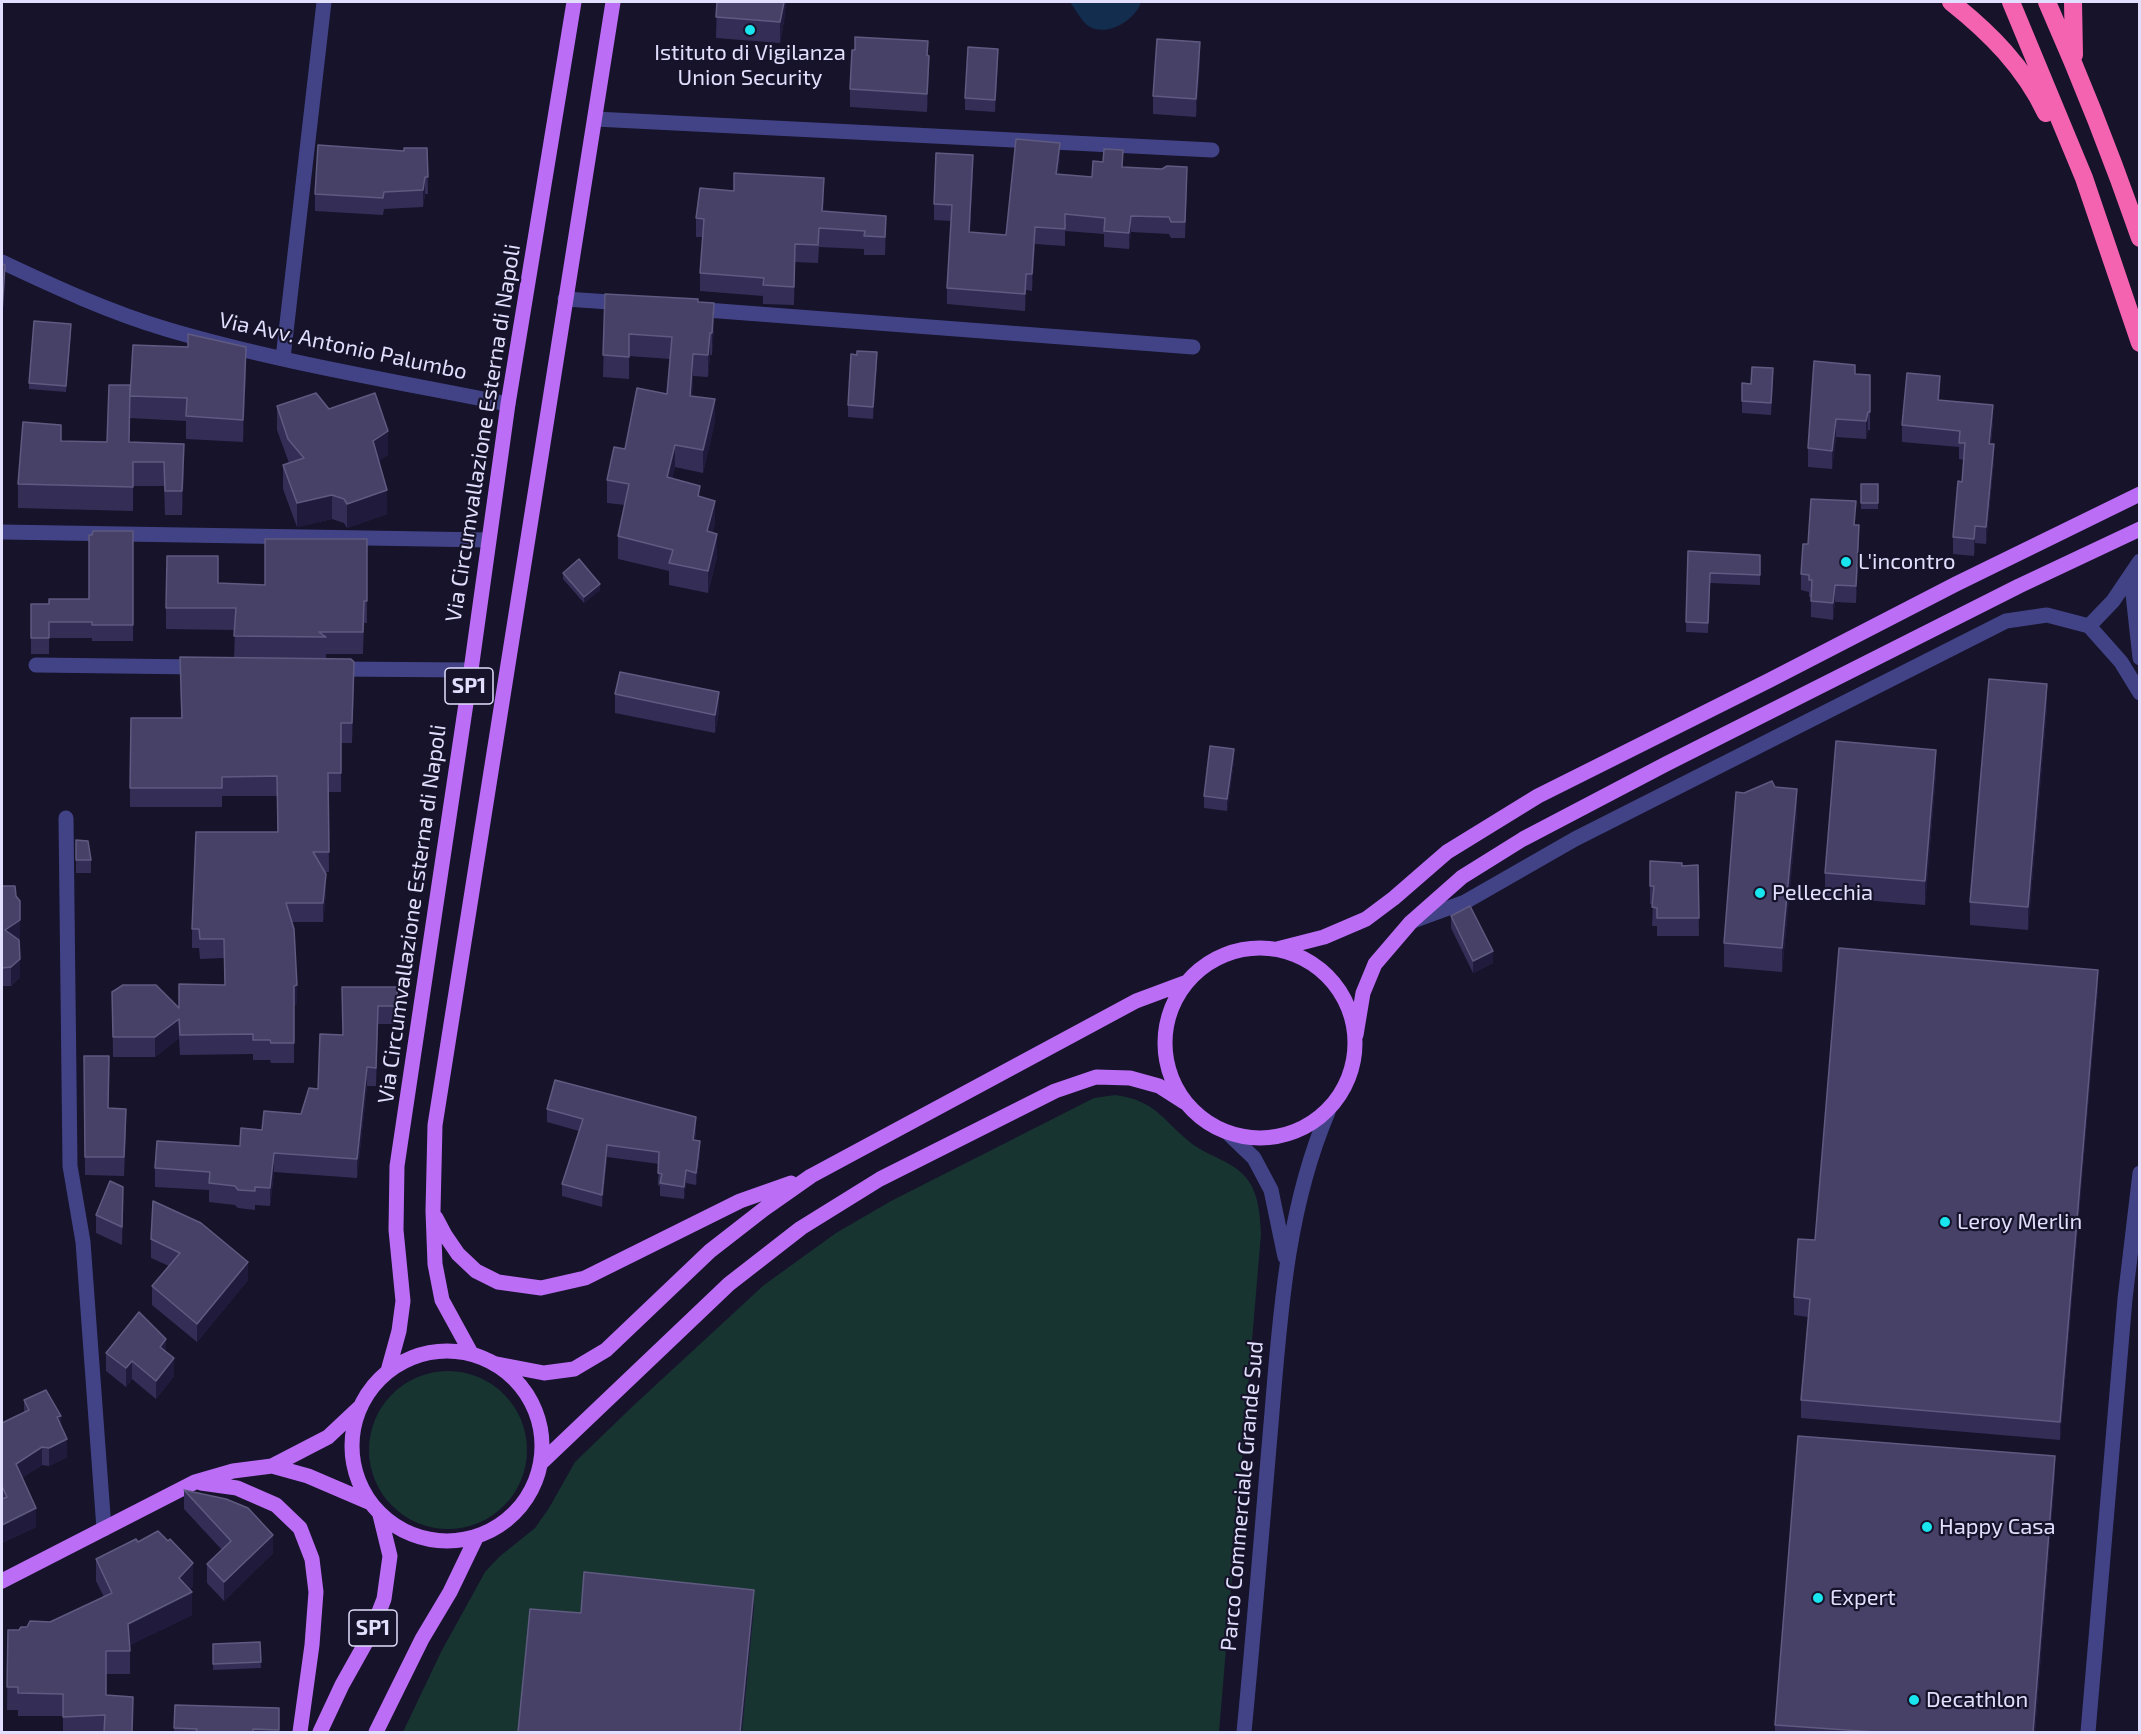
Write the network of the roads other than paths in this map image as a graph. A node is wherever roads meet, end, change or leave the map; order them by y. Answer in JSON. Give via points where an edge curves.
{"nodes":[{"id":1,"x":324,"y":2,"type":"edge"},
{"id":2,"x":574,"y":2,"type":"edge"},
{"id":3,"x":613,"y":2,"type":"edge"},
{"id":4,"x":1951,"y":2,"type":"edge"},
{"id":5,"x":2011,"y":2,"type":"edge"},
{"id":6,"x":2047,"y":2,"type":"edge"},
{"id":7,"x":2073,"y":2,"type":"edge"},
{"id":8,"x":2074,"y":63,"type":"junction"},
{"id":9,"x":595,"y":118,"type":"junction"},
{"id":10,"x":1212,"y":150,"type":"dead end"},
{"id":11,"x":2084,"y":178,"type":"junction"},
{"id":12,"x":2139,"y":238,"type":"edge"},
{"id":13,"x":2,"y":262,"type":"edge"},
{"id":14,"x":565,"y":299,"type":"junction"},
{"id":15,"x":636,"y":304,"type":"edge"},
{"id":16,"x":683,"y":308,"type":"edge"},
{"id":17,"x":2139,"y":339,"type":"edge"},
{"id":18,"x":1193,"y":347,"type":"dead end"},
{"id":19,"x":283,"y":358,"type":"junction"},
{"id":20,"x":508,"y":404,"type":"junction"},
{"id":21,"x":2139,"y":494,"type":"edge"},
{"id":22,"x":2139,"y":529,"type":"edge"},
{"id":23,"x":2,"y":532,"type":"edge"},
{"id":24,"x":488,"y":540,"type":"junction"},
{"id":25,"x":2139,"y":561,"type":"edge"},
{"id":26,"x":2131,"y":576,"type":"junction"},
{"id":27,"x":2089,"y":626,"type":"junction"},
{"id":28,"x":2139,"y":658,"type":"edge"},
{"id":29,"x":36,"y":665,"type":"dead end"},
{"id":30,"x":212,"y":667,"type":"edge"},
{"id":31,"x":318,"y":668,"type":"edge"},
{"id":32,"x":471,"y":670,"type":"junction"},
{"id":33,"x":2139,"y":693,"type":"edge"},
{"id":34,"x":66,"y":818,"type":"dead end"},
{"id":35,"x":1411,"y":922,"type":"junction"},
{"id":36,"x":1277,"y":949,"type":"junction"},
{"id":37,"x":1186,"y":982,"type":"junction"},
{"id":38,"x":1356,"y":1035,"type":"junction"},
{"id":39,"x":1184,"y":1102,"type":"junction"},
{"id":40,"x":1328,"y":1112,"type":"junction"},
{"id":41,"x":1230,"y":1135,"type":"junction"},
{"id":42,"x":2139,"y":1173,"type":"edge"},
{"id":43,"x":811,"y":1176,"type":"junction"},
{"id":44,"x":433,"y":1211,"type":"junction"},
{"id":45,"x":1286,"y":1263,"type":"junction"},
{"id":46,"x":471,"y":1353,"type":"junction"},
{"id":47,"x":497,"y":1364,"type":"junction"},
{"id":48,"x":388,"y":1371,"type":"junction"},
{"id":49,"x":361,"y":1406,"type":"junction"},
{"id":50,"x":542,"y":1462,"type":"junction"},
{"id":51,"x":272,"y":1466,"type":"junction"},
{"id":52,"x":195,"y":1482,"type":"junction"},
{"id":53,"x":376,"y":1509,"type":"junction"},
{"id":54,"x":104,"y":1529,"type":"junction"},
{"id":55,"x":476,"y":1538,"type":"junction"},
{"id":56,"x":2,"y":1581,"type":"edge"},
{"id":57,"x":300,"y":1732,"type":"edge"},
{"id":58,"x":320,"y":1732,"type":"edge"},
{"id":59,"x":376,"y":1732,"type":"edge"},
{"id":60,"x":1244,"y":1732,"type":"edge"},
{"id":61,"x":2088,"y":1732,"type":"edge"}],
"edges":[{"from":1,"to":19,"type":"street"},
{"from":2,"to":20,"type":"main road","name":"Via Circumvallazione Esterna di Napoli","number":"SP1"},
{"from":3,"to":9,"type":"main road","number":"SP1"},
{"from":4,"to":11,"type":"highway","via":[[1985,29],[2020,70]]},
{"from":5,"to":11,"type":"highway"},
{"from":6,"to":8,"type":"highway"},
{"from":7,"to":8,"type":"highway"},
{"from":8,"to":12,"type":"highway"},
{"from":9,"to":10,"type":"street"},
{"from":9,"to":14,"type":"main road","number":"SP1"},
{"from":11,"to":17,"type":"highway"},
{"from":13,"to":19,"type":"street","name":"Via Avv. Antonio Palumbo","via":[[78,297],[165,329]]},
{"from":14,"to":15,"type":"street"},
{"from":14,"to":44,"type":"main road","number":"SP1","via":[[435,1125]]},
{"from":16,"to":18,"type":"street"},
{"from":19,"to":20,"type":"street","name":"Via Avv. Antonio Palumbo"},
{"from":20,"to":24,"type":"main road","name":"Via Circumvallazione Esterna di Napoli","number":"SP1"},
{"from":21,"to":36,"type":"main road","via":[[1538,796],[1447,852],[1366,919],[1324,937]]},
{"from":22,"to":35,"type":"main road","via":[[2019,586],[1523,839],[1462,877]]},
{"from":23,"to":24,"type":"street"},
{"from":24,"to":32,"type":"main road","name":"Via Circumvallazione Esterna di Napoli","number":"SP1"},
{"from":25,"to":26,"type":"street"},
{"from":26,"to":27,"type":"street"},
{"from":26,"to":28,"type":"street"},
{"from":27,"to":33,"type":"street","via":[[2121,662]]},
{"from":27,"to":35,"type":"street","via":[[2047,615],[2006,621],[1575,839],[1465,902]]},
{"from":29,"to":30,"type":"street"},
{"from":31,"to":32,"type":"street"},
{"from":32,"to":48,"type":"main road","name":"Via Circumvallazione Esterna di Napoli","number":"SP1","via":[[397,1166],[396,1230],[403,1300]]},
{"from":34,"to":54,"type":"street","via":[[70,1166],[83,1242]]},
{"from":35,"to":38,"type":"main road","via":[[1375,964],[1363,993]]},
{"from":36,"to":37,"type":"main road","via":[[1252,947],[1227,953],[1205,964]]},
{"from":36,"to":38,"type":"main road","via":[[1306,959],[1331,978],[1348,1005]]},
{"from":37,"to":39,"type":"main road","via":[[1170,1010],[1164,1042],[1169,1074]]},
{"from":37,"to":43,"type":"main road","via":[[1136,1001]]},
{"from":38,"to":40,"type":"main road","via":[[1354,1063],[1344,1089]]},
{"from":39,"to":41,"type":"main road","via":[[1205,1122]]},
{"from":39,"to":50,"type":"main road","via":[[1159,1086],[1130,1078],[1096,1077],[1055,1091],[880,1179],[801,1228],[729,1284]]},
{"from":40,"to":41,"type":"main road","via":[[1307,1128],[1282,1137],[1256,1140]]},
{"from":40,"to":45,"type":"street","name":"Parco Commerciale Grande Sud","via":[[1313,1146]]},
{"from":41,"to":45,"type":"street","name":"Parco Commerciale Grande Sud","via":[[1254,1158],[1271,1190]]},
{"from":42,"to":61,"type":"street"},
{"from":43,"to":44,"type":"main road","via":[[740,1201],[585,1278],[541,1288],[498,1282],[476,1271],[458,1254]]},
{"from":43,"to":47,"type":"main road","via":[[710,1251],[606,1350],[574,1369],[544,1372]]},
{"from":44,"to":46,"type":"main road","number":"SP1","via":[[435,1264],[442,1300]]},
{"from":45,"to":60,"type":"street","name":"Parco Commerciale Grande Sud"},
{"from":46,"to":47,"type":"main road"},
{"from":46,"to":48,"type":"main road","via":[[442,1350],[413,1356]]},
{"from":47,"to":50,"type":"main road","via":[[519,1382],[534,1406],[542,1433]]},
{"from":48,"to":49,"type":"main road"},
{"from":49,"to":51,"type":"main road","via":[[328,1437]]},
{"from":49,"to":53,"type":"main road","via":[[352,1434],[353,1463],[363,1491]]},
{"from":50,"to":55,"type":"main road","via":[[534,1487],[520,1509],[500,1527]]},
{"from":51,"to":52,"type":"main road","via":[[233,1471]]},
{"from":51,"to":53,"type":"main road","via":[[308,1476]]},
{"from":52,"to":54,"type":"main road"},
{"from":52,"to":57,"type":"main road","via":[[237,1488],[276,1505],[300,1528],[312,1559],[316,1592]]},
{"from":53,"to":55,"type":"main road","via":[[401,1530],[425,1540]]},
{"from":53,"to":58,"type":"main road","number":"SP1","via":[[390,1556],[384,1599]]},
{"from":54,"to":56,"type":"main road"},
{"from":55,"to":59,"type":"main road","number":"SP1"}]}
